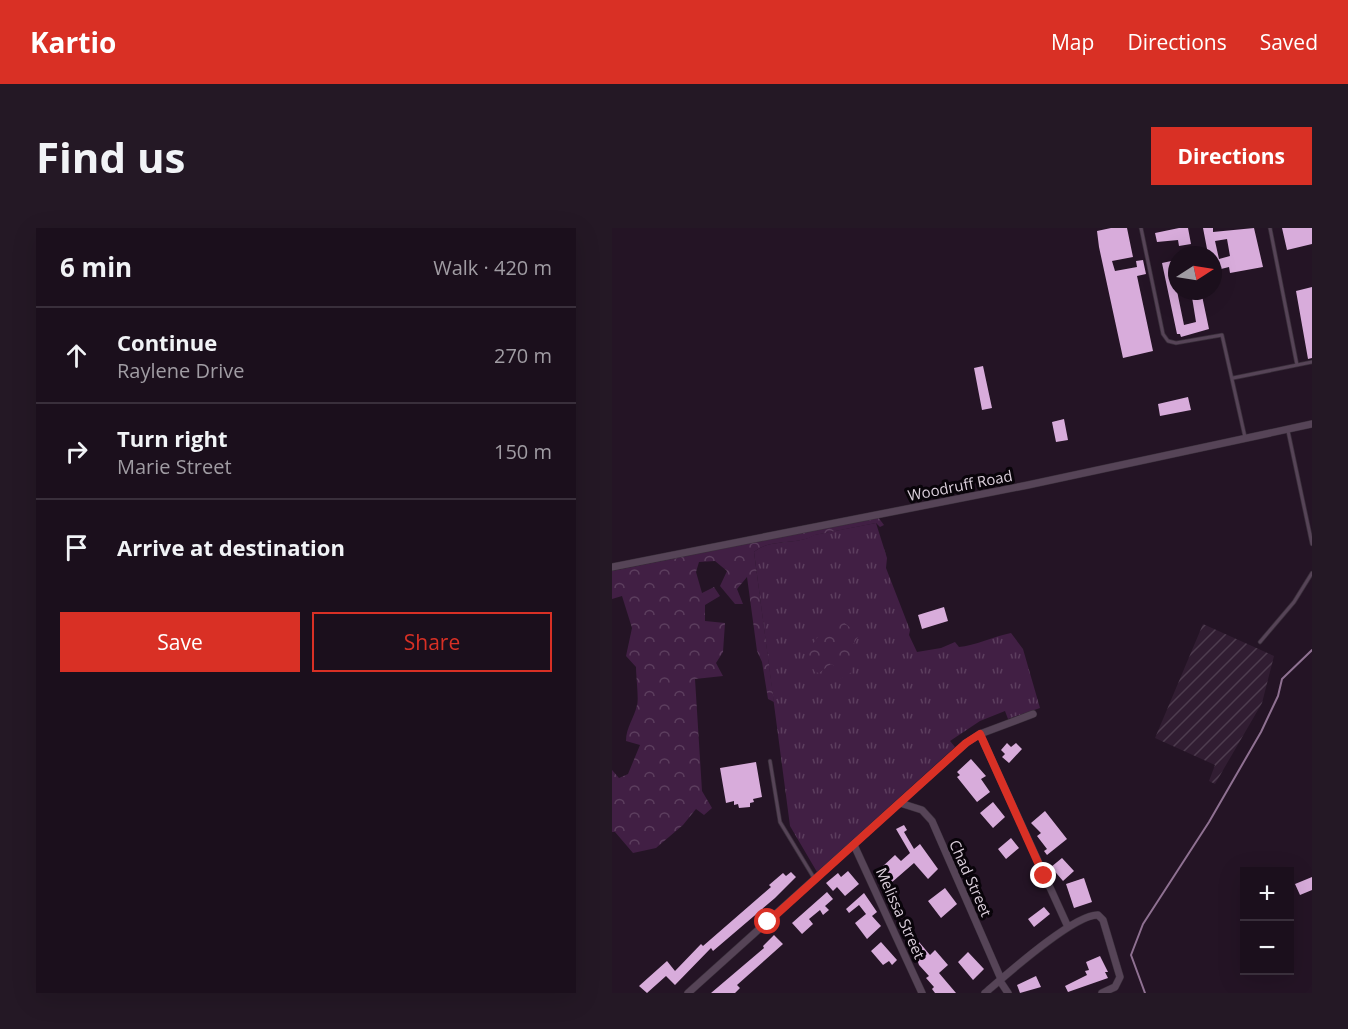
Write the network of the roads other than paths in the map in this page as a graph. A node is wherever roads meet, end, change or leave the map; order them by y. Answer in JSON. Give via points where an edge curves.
{"nodes":[{"id":1,"x":1142,"y":228,"type":"edge"},
{"id":2,"x":1270,"y":228,"type":"edge"},
{"id":3,"x":1312,"y":362,"type":"edge"},
{"id":4,"x":1297,"y":365,"type":"junction"},
{"id":5,"x":1233,"y":378,"type":"junction"},
{"id":6,"x":1312,"y":424,"type":"edge"},
{"id":7,"x":1288,"y":429,"type":"junction"},
{"id":8,"x":1245,"y":439,"type":"junction"},
{"id":9,"x":1312,"y":544,"type":"edge"},
{"id":10,"x":612,"y":567,"type":"edge"},
{"id":11,"x":1312,"y":573,"type":"edge"},
{"id":12,"x":1260,"y":642,"type":"dead end"},
{"id":13,"x":1033,"y":714,"type":"dead end"},
{"id":14,"x":980,"y":734,"type":"junction"},
{"id":15,"x":770,"y":761,"type":"dead end"},
{"id":16,"x":900,"y":803,"type":"junction"},
{"id":17,"x":854,"y":845,"type":"junction"},
{"id":18,"x":815,"y":879,"type":"junction"},
{"id":19,"x":1068,"y":927,"type":"junction"},
{"id":20,"x":1001,"y":980,"type":"junction"},
{"id":21,"x":688,"y":993,"type":"edge"},
{"id":22,"x":922,"y":993,"type":"edge"},
{"id":23,"x":985,"y":993,"type":"edge"},
{"id":24,"x":1008,"y":993,"type":"edge"},
{"id":25,"x":1102,"y":993,"type":"edge"}],
"edges":[{"from":1,"to":5,"type":"lane","via":[[1163,334],[1176,343],[1222,335]]},
{"from":2,"to":4,"type":"lane"},
{"from":3,"to":4,"type":"lane"},
{"from":4,"to":5,"type":"lane"},
{"from":5,"to":8,"type":"lane"},
{"from":6,"to":7,"type":"street","name":"Woodruff Road"},
{"from":7,"to":8,"type":"street","name":"Woodruff Road"},
{"from":7,"to":9,"type":"lane"},
{"from":8,"to":10,"type":"street","name":"Woodruff Road"},
{"from":11,"to":12,"type":"lane","via":[[1294,602]]},
{"from":13,"to":14,"type":"street"},
{"from":14,"to":16,"type":"street"},
{"from":14,"to":19,"type":"street"},
{"from":15,"to":18,"type":"lane","via":[[780,822]]},
{"from":16,"to":17,"type":"street"},
{"from":16,"to":20,"type":"street","name":"Chad Street","via":[[922,810],[932,820]]},
{"from":17,"to":18,"type":"street"},
{"from":17,"to":22,"type":"street","name":"Melissa Street"},
{"from":18,"to":21,"type":"street"},
{"from":19,"to":20,"type":"street"},
{"from":19,"to":25,"type":"street","via":[[1092,915],[1103,920],[1120,976],[1115,987]]},
{"from":20,"to":23,"type":"street"},
{"from":20,"to":24,"type":"street","name":"Chad Street"}]}
